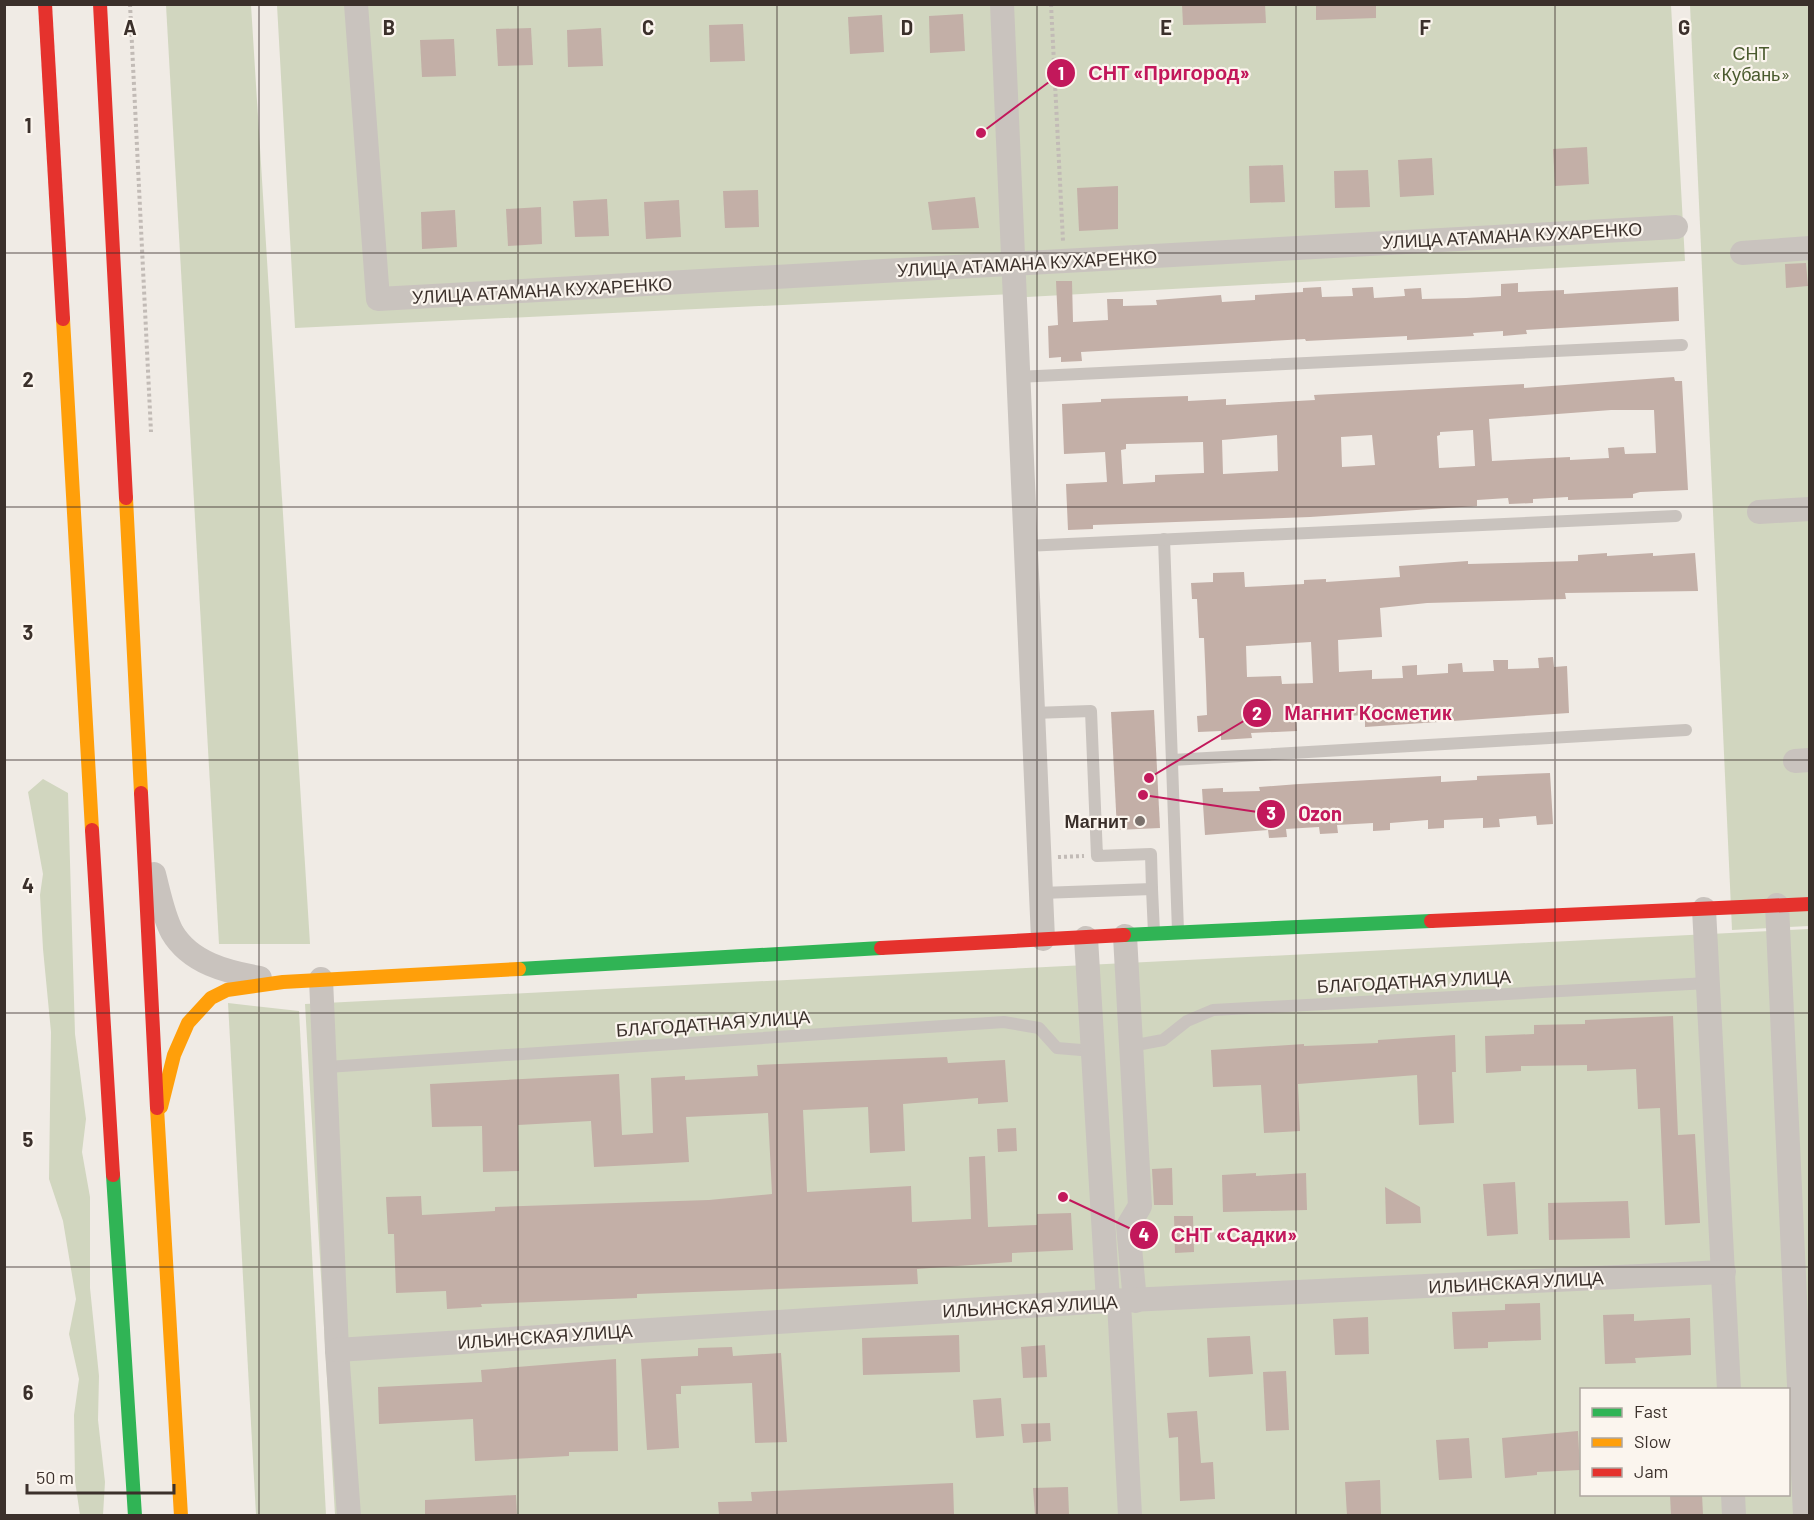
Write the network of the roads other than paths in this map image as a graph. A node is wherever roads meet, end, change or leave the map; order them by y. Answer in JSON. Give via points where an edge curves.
{"nodes":[{"id":1,"x":45,"y":4,"type":"edge"},
{"id":2,"x":100,"y":4,"type":"edge"},
{"id":3,"x":356,"y":4,"type":"edge"},
{"id":4,"x":1002,"y":4,"type":"edge"},
{"id":5,"x":1676,"y":226,"type":"dead end"},
{"id":6,"x":1809,"y":248,"type":"edge"},
{"id":7,"x":1742,"y":253,"type":"dead end"},
{"id":8,"x":1012,"y":264,"type":"junction"},
{"id":9,"x":1682,"y":345,"type":"dead end"},
{"id":10,"x":1017,"y":377,"type":"junction"},
{"id":11,"x":1809,"y":509,"type":"edge"},
{"id":12,"x":1759,"y":512,"type":"dead end"},
{"id":13,"x":1676,"y":516,"type":"dead end"},
{"id":14,"x":1164,"y":539,"type":"junction"},
{"id":15,"x":1025,"y":546,"type":"junction"},
{"id":16,"x":1033,"y":714,"type":"junction"},
{"id":17,"x":1686,"y":730,"type":"dead end"},
{"id":18,"x":1172,"y":760,"type":"junction"},
{"id":19,"x":142,"y":831,"type":"junction"},
{"id":20,"x":1152,"y":889,"type":"junction"},
{"id":21,"x":1041,"y":893,"type":"junction"},
{"id":22,"x":1809,"y":904,"type":"edge"},
{"id":23,"x":1777,"y":905,"type":"junction"},
{"id":24,"x":1704,"y":909,"type":"junction"},
{"id":25,"x":1178,"y":933,"type":"junction"},
{"id":26,"x":1154,"y":935,"type":"junction"},
{"id":27,"x":1125,"y":936,"type":"junction"},
{"id":28,"x":1086,"y":938,"type":"junction"},
{"id":29,"x":1043,"y":939,"type":"junction"},
{"id":30,"x":321,"y":979,"type":"junction"},
{"id":31,"x":283,"y":982,"type":"junction"},
{"id":32,"x":1708,"y":983,"type":"junction"},
{"id":33,"x":1131,"y":1046,"type":"junction"},
{"id":34,"x":1093,"y":1051,"type":"junction"},
{"id":35,"x":327,"y":1067,"type":"junction"},
{"id":36,"x":158,"y":1123,"type":"junction"},
{"id":37,"x":1724,"y":1272,"type":"junction"},
{"id":38,"x":1121,"y":1301,"type":"junction"},
{"id":39,"x":338,"y":1350,"type":"junction"},
{"id":40,"x":1729,"y":1388,"type":"edge"},
{"id":41,"x":1733,"y":1496,"type":"edge"},
{"id":42,"x":135,"y":1515,"type":"edge"},
{"id":43,"x":182,"y":1515,"type":"edge"},
{"id":44,"x":350,"y":1515,"type":"edge"},
{"id":45,"x":1130,"y":1515,"type":"edge"},
{"id":46,"x":1734,"y":1515,"type":"edge"},
{"id":47,"x":1805,"y":1515,"type":"edge"}],
"edges":[{"from":1,"to":42,"type":"main road"},
{"from":2,"to":19,"type":"main road"},
{"from":3,"to":8,"type":"street","name":"УЛИЦА АТАМАНА КУХАРЕНКО","via":[[378,299]]},
{"from":4,"to":8,"type":"street"},
{"from":5,"to":8,"type":"street","name":"УЛИЦА АТАМАНА КУХАРЕНКО"},
{"from":6,"to":7,"type":"street"},
{"from":8,"to":10,"type":"street"},
{"from":9,"to":10,"type":"lane"},
{"from":10,"to":15,"type":"street"},
{"from":11,"to":12,"type":"street"},
{"from":13,"to":14,"type":"lane"},
{"from":14,"to":15,"type":"lane"},
{"from":14,"to":18,"type":"lane"},
{"from":15,"to":16,"type":"street"},
{"from":16,"to":20,"type":"lane","via":[[1091,711],[1097,856],[1151,854]]},
{"from":16,"to":21,"type":"street"},
{"from":17,"to":18,"type":"lane"},
{"from":18,"to":25,"type":"lane"},
{"from":19,"to":31,"type":"street","via":[[172,932],[188,952],[230,973]]},
{"from":19,"to":36,"type":"main road"},
{"from":20,"to":21,"type":"lane"},
{"from":20,"to":26,"type":"lane"},
{"from":21,"to":29,"type":"street"},
{"from":22,"to":23,"type":"main road"},
{"from":23,"to":24,"type":"main road"},
{"from":23,"to":47,"type":"street"},
{"from":24,"to":25,"type":"main road"},
{"from":24,"to":32,"type":"street"},
{"from":25,"to":26,"type":"main road"},
{"from":26,"to":27,"type":"main road"},
{"from":27,"to":28,"type":"main road"},
{"from":27,"to":33,"type":"street"},
{"from":28,"to":29,"type":"main road"},
{"from":28,"to":34,"type":"street"},
{"from":29,"to":30,"type":"main road"},
{"from":30,"to":31,"type":"main road"},
{"from":30,"to":35,"type":"street"},
{"from":31,"to":36,"type":"main road","via":[[230,989],[195,1010],[171,1064]]},
{"from":32,"to":33,"type":"lane","name":"БЛАГОДАТНАЯ УЛИЦА","via":[[1213,1010],[1187,1020],[1163,1040]]},
{"from":32,"to":37,"type":"street"},
{"from":33,"to":38,"type":"street","via":[[1140,1206],[1128,1226]]},
{"from":34,"to":35,"type":"lane","name":"БЛАГОДАТНАЯ УЛИЦА","via":[[1057,1048],[1039,1028],[1004,1022]]},
{"from":34,"to":38,"type":"street"},
{"from":35,"to":39,"type":"street"},
{"from":36,"to":43,"type":"main road"},
{"from":37,"to":38,"type":"street","name":"ИЛЬИНСКАЯ УЛИЦА"},
{"from":37,"to":40,"type":"street"},
{"from":38,"to":39,"type":"street","name":"ИЛЬИНСКАЯ УЛИЦА"},
{"from":38,"to":45,"type":"street"},
{"from":39,"to":44,"type":"street"},
{"from":41,"to":46,"type":"street"}]}
